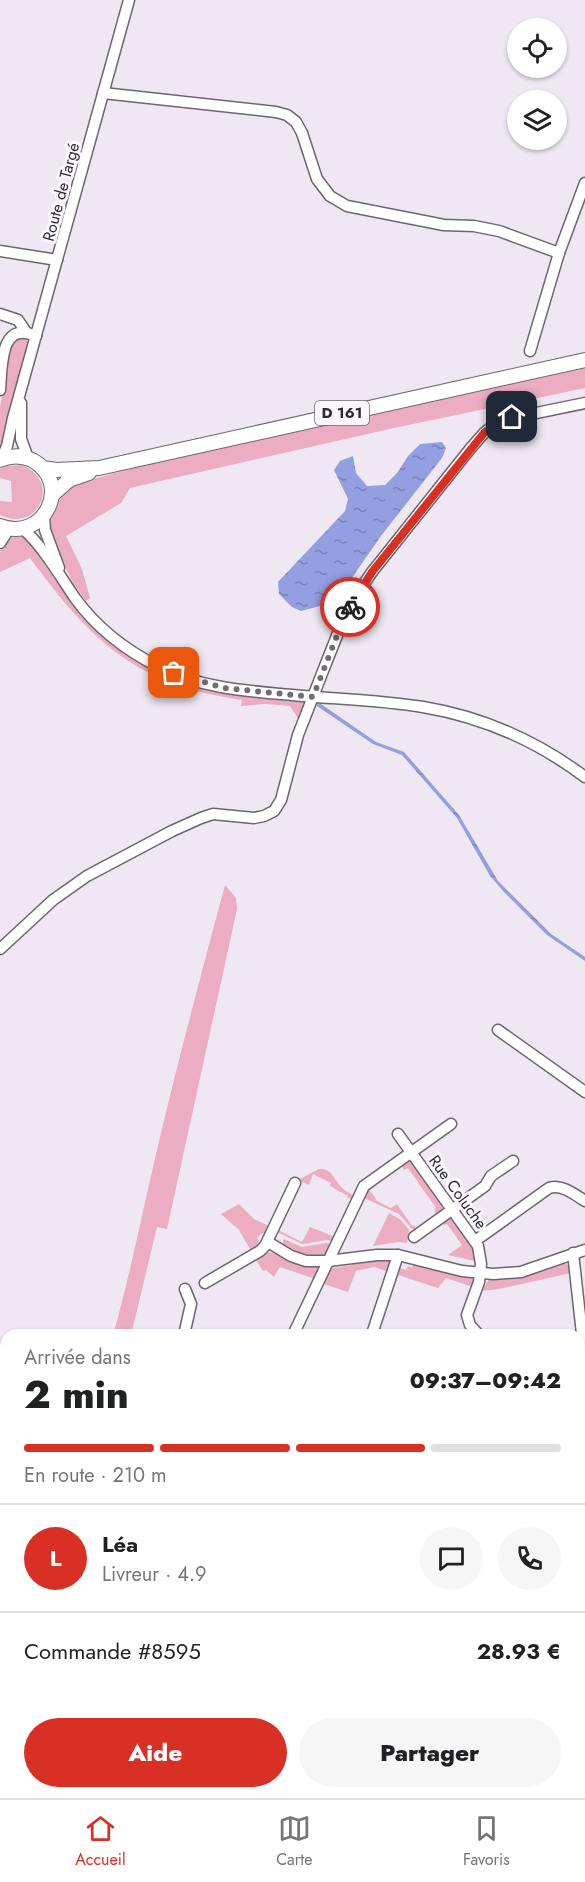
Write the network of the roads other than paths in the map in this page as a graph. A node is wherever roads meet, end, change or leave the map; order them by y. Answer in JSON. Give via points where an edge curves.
{"nodes":[{"id":1,"x":129,"y":0,"type":"edge"},
{"id":2,"x":103,"y":93,"type":"junction"},
{"id":3,"x":585,"y":183,"type":"edge"},
{"id":4,"x":0,"y":251,"type":"edge"},
{"id":5,"x":560,"y":253,"type":"junction"},
{"id":6,"x":57,"y":260,"type":"junction"},
{"id":7,"x":0,"y":314,"type":"edge"},
{"id":8,"x":31,"y":334,"type":"junction"},
{"id":9,"x":530,"y":351,"type":"dead end"},
{"id":10,"x":585,"y":360,"type":"edge"},
{"id":11,"x":0,"y":390,"type":"edge"},
{"id":12,"x":21,"y":391,"type":"junction"},
{"id":13,"x":585,"y":403,"type":"edge"},
{"id":14,"x":28,"y":458,"type":"junction"},
{"id":15,"x":1,"y":459,"type":"edge"},
{"id":16,"x":42,"y":468,"type":"junction"},
{"id":17,"x":99,"y":468,"type":"junction"},
{"id":18,"x":52,"y":495,"type":"junction"},
{"id":19,"x":44,"y":516,"type":"junction"},
{"id":20,"x":11,"y":528,"type":"edge"},
{"id":21,"x":0,"y":543,"type":"edge"},
{"id":22,"x":65,"y":582,"type":"junction"},
{"id":23,"x":313,"y":697,"type":"junction"},
{"id":24,"x":585,"y":777,"type":"edge"},
{"id":25,"x":0,"y":949,"type":"edge"},
{"id":26,"x":498,"y":1030,"type":"dead end"},
{"id":27,"x":585,"y":1092,"type":"edge"},
{"id":28,"x":451,"y":1124,"type":"dead end"},
{"id":29,"x":398,"y":1134,"type":"dead end"},
{"id":30,"x":411,"y":1152,"type":"junction"},
{"id":31,"x":513,"y":1161,"type":"dead end"},
{"id":32,"x":295,"y":1183,"type":"dead end"},
{"id":33,"x":585,"y":1201,"type":"edge"},
{"id":34,"x":452,"y":1210,"type":"junction"},
{"id":35,"x":414,"y":1237,"type":"dead end"},
{"id":36,"x":475,"y":1241,"type":"junction"},
{"id":37,"x":268,"y":1242,"type":"junction"},
{"id":38,"x":585,"y":1250,"type":"edge"},
{"id":39,"x":573,"y":1253,"type":"junction"},
{"id":40,"x":398,"y":1255,"type":"junction"},
{"id":41,"x":328,"y":1261,"type":"junction"},
{"id":42,"x":480,"y":1273,"type":"junction"},
{"id":43,"x":205,"y":1283,"type":"dead end"},
{"id":44,"x":185,"y":1289,"type":"dead end"},
{"id":45,"x":185,"y":1329,"type":"edge"},
{"id":46,"x":296,"y":1329,"type":"edge"},
{"id":47,"x":374,"y":1329,"type":"edge"},
{"id":48,"x":474,"y":1329,"type":"edge"},
{"id":49,"x":581,"y":1329,"type":"edge"}],
"edges":[{"from":1,"to":2,"type":"street","name":"Route de Targé"},
{"from":2,"to":5,"type":"street","via":[[287,115],[302,133],[317,180],[330,196],[347,206],[444,225],[499,231]]},
{"from":2,"to":6,"type":"street","name":"Route de Targé"},
{"from":3,"to":5,"type":"street"},
{"from":4,"to":6,"type":"street"},
{"from":5,"to":9,"type":"street"},
{"from":6,"to":8,"type":"street","name":"Route de Targé"},
{"from":7,"to":8,"type":"street","via":[[18,320]]},
{"from":8,"to":11,"type":"street","via":[[18,333],[4,345]]},
{"from":8,"to":12,"type":"street","name":"Route de Targé"},
{"from":10,"to":17,"type":"main road","number":"D 161"},
{"from":12,"to":14,"type":"street","name":"Route de Targé","via":[[21,439]]},
{"from":12,"to":15,"type":"street","name":"Route de Targé"},
{"from":13,"to":23,"type":"street","via":[[512,417],[484,433],[355,597]]},
{"from":14,"to":15,"type":"main road"},
{"from":14,"to":16,"type":"main road"},
{"from":16,"to":17,"type":"main road","number":"D 161"},
{"from":16,"to":18,"type":"main road"},
{"from":17,"to":18,"type":"main road","number":"D 161","via":[[69,480]]},
{"from":18,"to":19,"type":"main road"},
{"from":19,"to":20,"type":"main road","via":[[34,524]]},
{"from":19,"to":22,"type":"street","via":[[45,530]]},
{"from":20,"to":21,"type":"street"},
{"from":20,"to":22,"type":"street","via":[[33,537]]},
{"from":22,"to":23,"type":"street","via":[[100,626],[158,666],[224,688]]},
{"from":23,"to":24,"type":"street","via":[[422,707],[460,715],[501,728],[538,746]]},
{"from":23,"to":25,"type":"street","via":[[298,735],[281,800],[273,811],[254,818],[213,814],[162,836],[87,876],[53,900]]},
{"from":26,"to":27,"type":"street"},
{"from":28,"to":30,"type":"street"},
{"from":29,"to":30,"type":"street","name":"Rue Coluche"},
{"from":30,"to":34,"type":"street","name":"Rue Coluche"},
{"from":30,"to":41,"type":"street","via":[[364,1186]]},
{"from":31,"to":34,"type":"street"},
{"from":32,"to":37,"type":"street"},
{"from":33,"to":36,"type":"street","via":[[563,1188],[549,1188]]},
{"from":34,"to":35,"type":"street"},
{"from":34,"to":36,"type":"street","name":"Rue Coluche"},
{"from":36,"to":42,"type":"street","name":"Rue Coluche"},
{"from":37,"to":41,"type":"street","via":[[291,1256]]},
{"from":37,"to":43,"type":"street","via":[[260,1251]]},
{"from":38,"to":39,"type":"street"},
{"from":39,"to":42,"type":"street","via":[[521,1272]]},
{"from":39,"to":49,"type":"street"},
{"from":40,"to":41,"type":"street"},
{"from":40,"to":42,"type":"street"},
{"from":40,"to":47,"type":"street"},
{"from":41,"to":46,"type":"street"},
{"from":42,"to":48,"type":"street","via":[[467,1316]]},
{"from":44,"to":45,"type":"street","via":[[191,1304]]}]}
